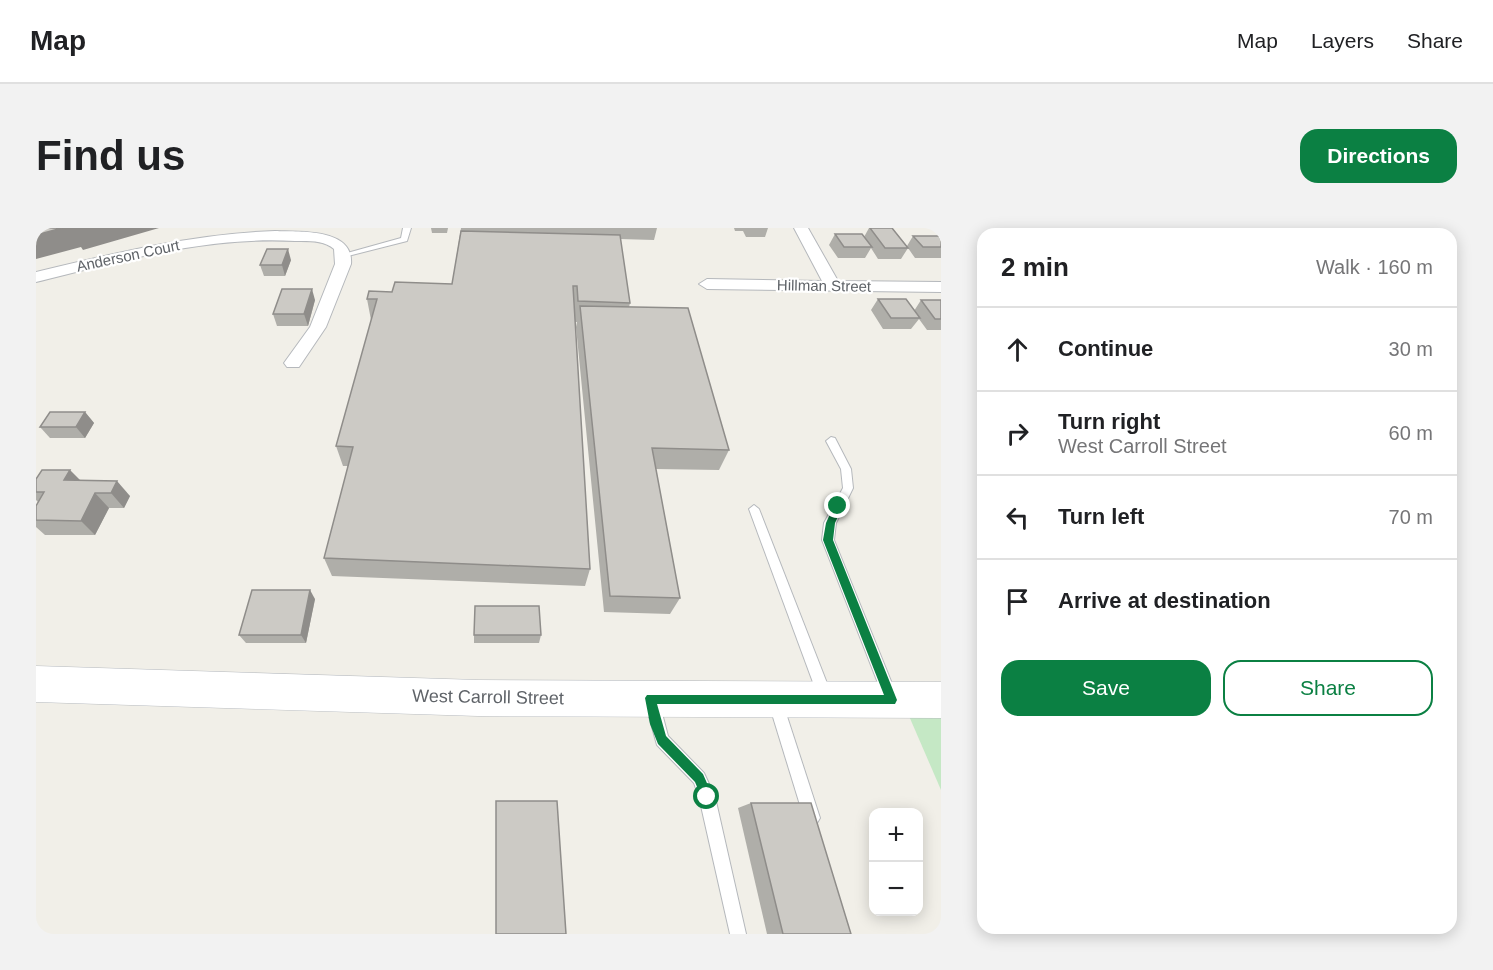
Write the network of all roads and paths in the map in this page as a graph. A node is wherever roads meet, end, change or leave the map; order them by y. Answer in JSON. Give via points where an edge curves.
{"nodes":[{"id":1,"x":407,"y":228,"type":"edge"},
{"id":2,"x":801,"y":228,"type":"edge"},
{"id":3,"x":344,"y":255,"type":"junction"},
{"id":4,"x":36,"y":277,"type":"edge"},
{"id":5,"x":707,"y":284,"type":"dead end"},
{"id":6,"x":833,"y":286,"type":"junction"},
{"id":7,"x":941,"y":287,"type":"edge"},
{"id":8,"x":293,"y":363,"type":"dead end"},
{"id":9,"x":831,"y":441,"type":"dead end"},
{"id":10,"x":754,"y":509,"type":"dead end"},
{"id":11,"x":36,"y":684,"type":"edge"},
{"id":12,"x":651,"y":698,"type":"junction"},
{"id":13,"x":774,"y":699,"type":"junction"},
{"id":14,"x":826,"y":700,"type":"junction"},
{"id":15,"x":891,"y":700,"type":"junction"},
{"id":16,"x":941,"y":700,"type":"edge"},
{"id":17,"x":817,"y":833,"type":"edge"},
{"id":18,"x":738,"y":934,"type":"edge"}],
"edges":[{"from":1,"to":3,"type":"lane","via":[[404,239]]},
{"from":2,"to":6,"type":"street"},
{"from":3,"to":4,"type":"street","name":"Anderson Court","via":[[329,240],[249,234]]},
{"from":3,"to":8,"type":"street","via":[[318,327]]},
{"from":5,"to":6,"type":"street","name":"Hillman Street"},
{"from":6,"to":7,"type":"street","name":"Hillman Street"},
{"from":9,"to":15,"type":"lane","via":[[846,469],[848,488],[830,523],[828,540]]},
{"from":10,"to":14,"type":"lane"},
{"from":11,"to":12,"type":"street","name":"West Carroll Street","via":[[478,698]]},
{"from":12,"to":13,"type":"street","name":"West Carroll Street"},
{"from":12,"to":18,"type":"lane","via":[[662,740],[699,778],[707,797]]},
{"from":13,"to":14,"type":"street","name":"West Carroll Street"},
{"from":13,"to":17,"type":"lane"},
{"from":14,"to":15,"type":"street","name":"West Carroll Street"},
{"from":15,"to":16,"type":"street","name":"West Carroll Street"}]}
